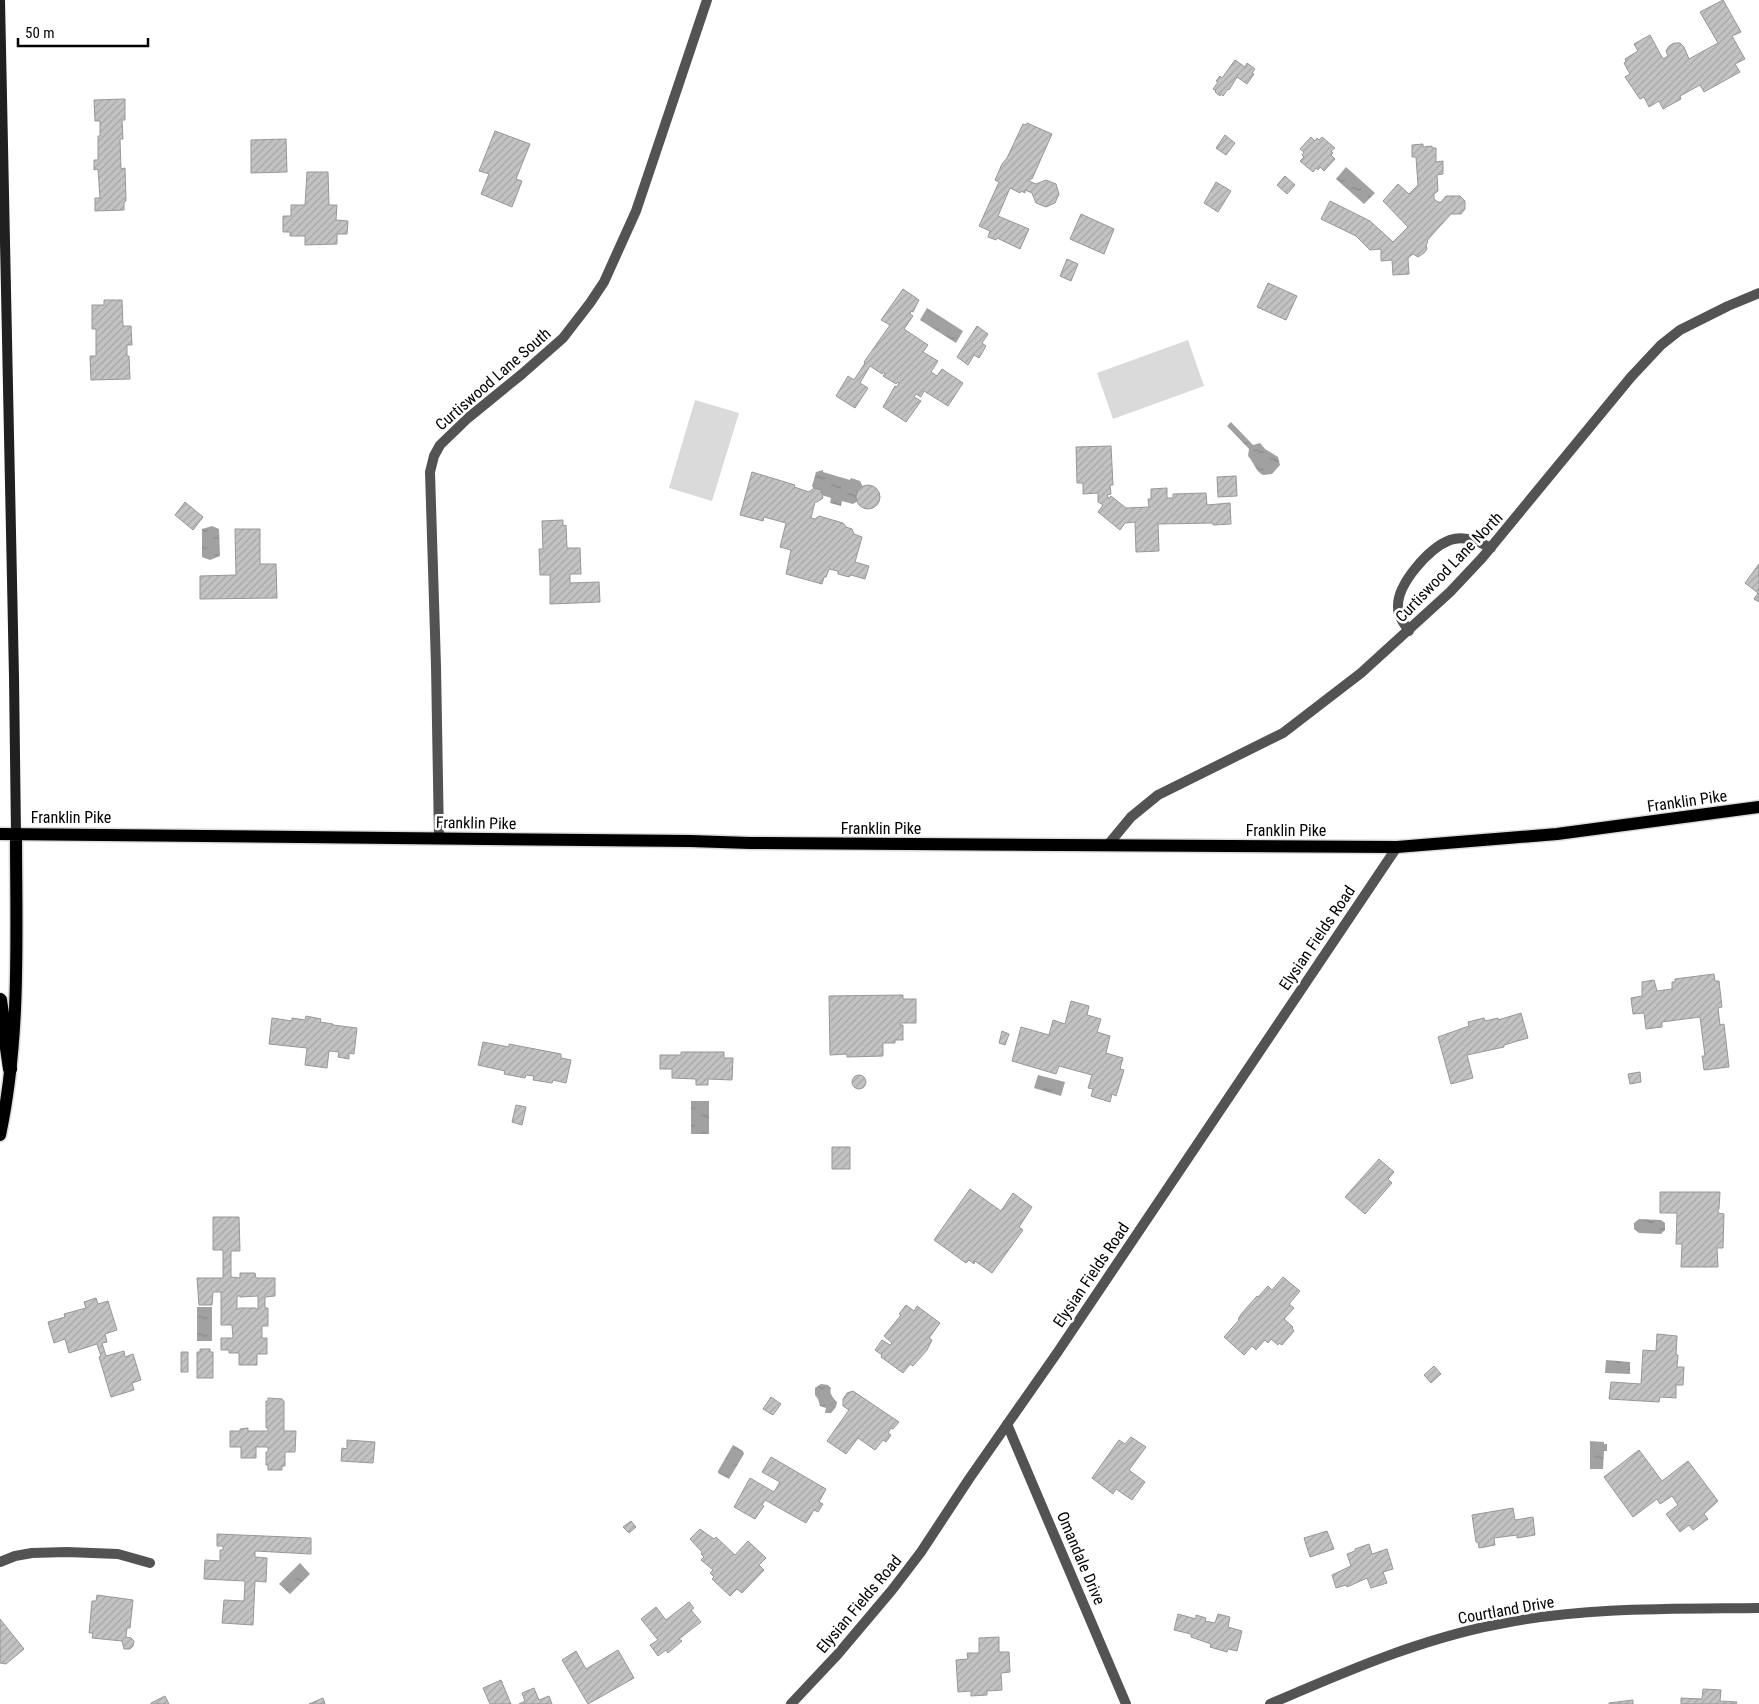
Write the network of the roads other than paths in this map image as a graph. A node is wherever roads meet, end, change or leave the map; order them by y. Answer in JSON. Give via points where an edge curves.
{"nodes":[{"id":1,"x":0,"y":0,"type":"edge"},
{"id":2,"x":707,"y":0,"type":"edge"},
{"id":3,"x":1759,"y":293,"type":"edge"},
{"id":4,"x":1491,"y":548,"type":"junction"},
{"id":5,"x":1409,"y":631,"type":"junction"},
{"id":6,"x":1759,"y":807,"type":"edge"},
{"id":7,"x":0,"y":834,"type":"edge"},
{"id":8,"x":16,"y":834,"type":"junction"},
{"id":9,"x":439,"y":838,"type":"junction"},
{"id":10,"x":1106,"y":846,"type":"junction"},
{"id":11,"x":1397,"y":846,"type":"junction"},
{"id":12,"x":0,"y":1000,"type":"edge"},
{"id":13,"x":10,"y":1069,"type":"junction"},
{"id":14,"x":0,"y":1135,"type":"edge"},
{"id":15,"x":1007,"y":1424,"type":"junction"},
{"id":16,"x":0,"y":1562,"type":"edge"},
{"id":17,"x":150,"y":1563,"type":"dead end"},
{"id":18,"x":1759,"y":1608,"type":"edge"},
{"id":19,"x":790,"y":1704,"type":"edge"},
{"id":20,"x":1126,"y":1704,"type":"edge"},
{"id":21,"x":1270,"y":1704,"type":"edge"}],
"edges":[{"from":1,"to":8,"type":"main road"},
{"from":2,"to":9,"type":"street","name":"Curtiswood Lane South","via":[[636,212],[604,282],[563,338],[468,418],[440,445],[434,456],[430,472]]},
{"from":3,"to":4,"type":"street","name":"Curtiswood Lane North","via":[[1680,330],[1661,345]]},
{"from":4,"to":5,"type":"street","name":"Curtiswood Lane North"},
{"from":4,"to":5,"type":"street","via":[[1471,539],[1451,540],[1436,548],[1416,568],[1398,594],[1397,608]]},
{"from":5,"to":10,"type":"street","name":"Curtiswood Lane North","via":[[1283,733],[1158,795],[1131,817]]},
{"from":6,"to":11,"type":"main road","name":"Franklin Pike","via":[[1562,834]]},
{"from":7,"to":8,"type":"main road","name":"Franklin Pike"},
{"from":8,"to":9,"type":"main road","name":"Franklin Pike"},
{"from":8,"to":13,"type":"main road","via":[[16,1000]]},
{"from":9,"to":10,"type":"main road","name":"Franklin Pike"},
{"from":10,"to":11,"type":"main road","name":"Franklin Pike"},
{"from":11,"to":15,"type":"street","name":"Elysian Fields Road"},
{"from":12,"to":13,"type":"highway"},
{"from":13,"to":14,"type":"main road"},
{"from":15,"to":19,"type":"street","name":"Elysian Fields Road","via":[[892,1590]]},
{"from":15,"to":20,"type":"street","name":"Omandale Drive"},
{"from":16,"to":17,"type":"street","via":[[32,1553],[67,1552],[118,1554]]},
{"from":18,"to":21,"type":"street","name":"Courtland Drive","via":[[1622,1610],[1497,1624],[1411,1648]]}]}
